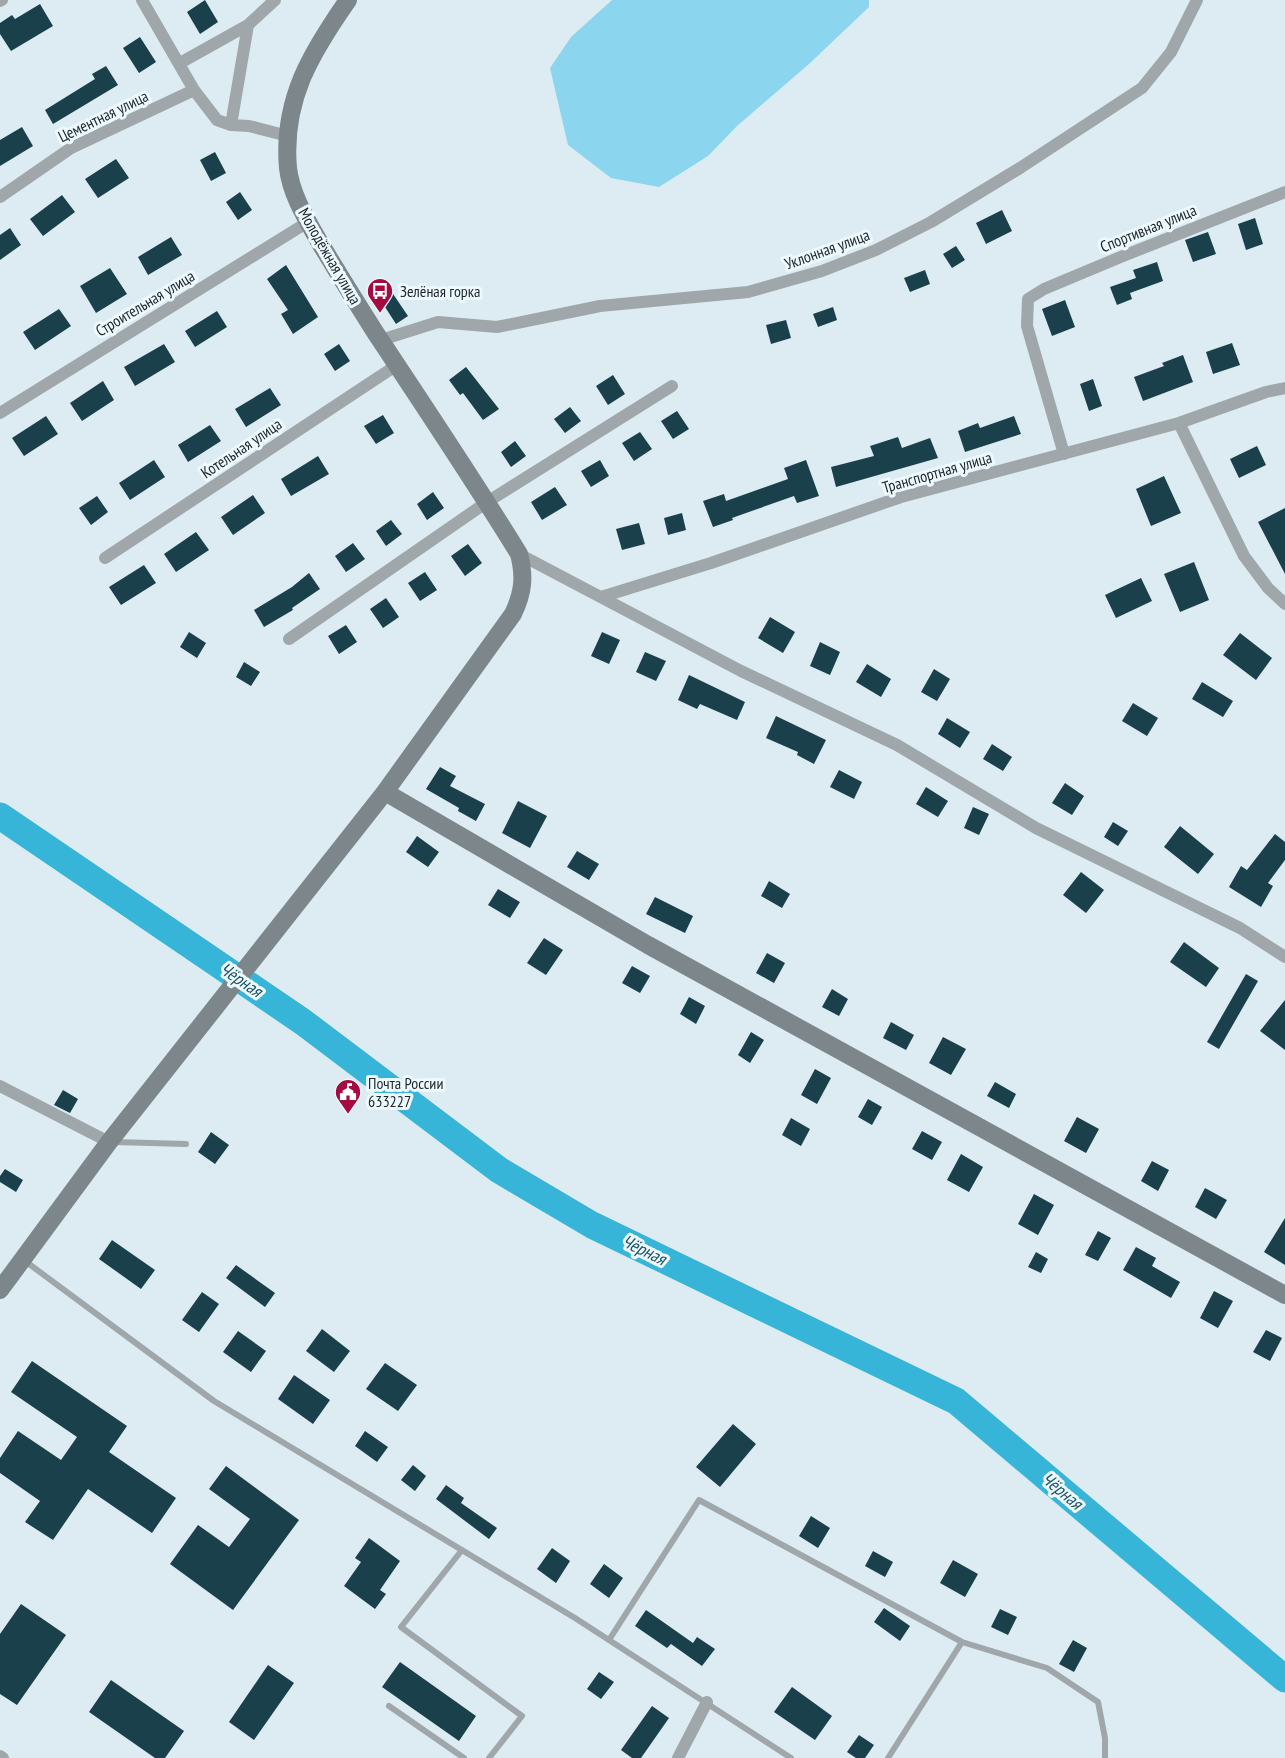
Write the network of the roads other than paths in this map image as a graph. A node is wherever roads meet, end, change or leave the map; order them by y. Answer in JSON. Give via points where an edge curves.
{"nodes":[{"id":1,"x":142,"y":0,"type":"edge"},
{"id":2,"x":275,"y":0,"type":"edge"},
{"id":3,"x":348,"y":0,"type":"edge"},
{"id":4,"x":1197,"y":0,"type":"edge"},
{"id":5,"x":248,"y":25,"type":"junction"},
{"id":6,"x":180,"y":63,"type":"junction"},
{"id":7,"x":194,"y":90,"type":"junction"},
{"id":8,"x":231,"y":125,"type":"junction"},
{"id":9,"x":288,"y":136,"type":"junction"},
{"id":10,"x":1283,"y":192,"type":"edge"},
{"id":11,"x":0,"y":197,"type":"edge"},
{"id":12,"x":308,"y":222,"type":"junction"},
{"id":13,"x":381,"y":340,"type":"junction"},
{"id":14,"x":397,"y":364,"type":"junction"},
{"id":15,"x":672,"y":386,"type":"dead end"},
{"id":16,"x":1285,"y":387,"type":"edge"},
{"id":17,"x":0,"y":413,"type":"edge"},
{"id":18,"x":1179,"y":423,"type":"junction"},
{"id":19,"x":1065,"y":454,"type":"junction"},
{"id":20,"x":487,"y":502,"type":"junction"},
{"id":21,"x":519,"y":554,"type":"junction"},
{"id":22,"x":105,"y":558,"type":"dead end"},
{"id":23,"x":601,"y":597,"type":"junction"},
{"id":24,"x":1285,"y":604,"type":"edge"},
{"id":25,"x":289,"y":639,"type":"dead end"},
{"id":26,"x":385,"y":792,"type":"junction"},
{"id":27,"x":1285,"y":957,"type":"edge"},
{"id":28,"x":0,"y":1086,"type":"edge"},
{"id":29,"x":109,"y":1142,"type":"junction"},
{"id":30,"x":186,"y":1144,"type":"dead end"},
{"id":31,"x":22,"y":1259,"type":"junction"},
{"id":32,"x":0,"y":1290,"type":"edge"},
{"id":33,"x":1285,"y":1295,"type":"edge"},
{"id":34,"x":462,"y":1550,"type":"junction"},
{"id":35,"x":609,"y":1640,"type":"junction"},
{"id":36,"x":962,"y":1642,"type":"junction"},
{"id":37,"x":707,"y":1702,"type":"junction"},
{"id":38,"x":389,"y":1706,"type":"dead end"},
{"id":39,"x":464,"y":1758,"type":"edge"},
{"id":40,"x":489,"y":1758,"type":"edge"},
{"id":41,"x":678,"y":1758,"type":"edge"},
{"id":42,"x":791,"y":1758,"type":"edge"},
{"id":43,"x":888,"y":1758,"type":"edge"},
{"id":44,"x":1105,"y":1758,"type":"edge"}],
"edges":[{"from":1,"to":6,"type":"street"},
{"from":2,"to":5,"type":"street"},
{"from":3,"to":9,"type":"street","name":"Молодёжная улица","via":[[303,75],[292,103]]},
{"from":4,"to":13,"type":"street","name":"Уклонная улица","via":[[1171,52],[1142,88],[1020,168],[876,250],[822,271],[748,292],[600,306],[497,327],[438,322]]},
{"from":5,"to":6,"type":"street"},
{"from":5,"to":8,"type":"street"},
{"from":6,"to":7,"type":"street"},
{"from":7,"to":8,"type":"street","via":[[217,120]]},
{"from":7,"to":11,"type":"street","name":"Цементная улица","via":[[71,148]]},
{"from":8,"to":9,"type":"street"},
{"from":9,"to":12,"type":"street","name":"Молодёжная улица","via":[[288,169]]},
{"from":10,"to":19,"type":"street","name":"Спортивная улица","via":[[1044,289],[1028,299],[1027,326]]},
{"from":12,"to":13,"type":"street","name":"Молодёжная улица"},
{"from":12,"to":17,"type":"street","name":"Строительная улица"},
{"from":13,"to":14,"type":"street","name":"Молодёжная улица"},
{"from":14,"to":20,"type":"street","name":"Молодёжная улица"},
{"from":14,"to":22,"type":"street","name":"Котельная улица"},
{"from":15,"to":20,"type":"street"},
{"from":16,"to":18,"type":"street","name":"Транспортная улица"},
{"from":18,"to":19,"type":"street","name":"Транспортная улица"},
{"from":18,"to":24,"type":"street","via":[[1244,556]]},
{"from":19,"to":23,"type":"street","name":"Транспортная улица","via":[[901,497]]},
{"from":20,"to":21,"type":"street","name":"Молодёжная улица"},
{"from":20,"to":25,"type":"street"},
{"from":21,"to":23,"type":"street"},
{"from":21,"to":26,"type":"street","via":[[523,585],[513,614]]},
{"from":23,"to":27,"type":"street","via":[[741,671],[897,746],[1036,828],[1240,928]]},
{"from":26,"to":29,"type":"street"},
{"from":26,"to":33,"type":"street","via":[[648,945]]},
{"from":28,"to":29,"type":"street"},
{"from":29,"to":30,"type":"lane"},
{"from":29,"to":31,"type":"street"},
{"from":31,"to":32,"type":"street"},
{"from":31,"to":34,"type":"lane","via":[[214,1401]]},
{"from":34,"to":35,"type":"lane"},
{"from":34,"to":40,"type":"lane","via":[[401,1627],[522,1716]]},
{"from":35,"to":36,"type":"lane","via":[[699,1500]]},
{"from":35,"to":37,"type":"lane"},
{"from":36,"to":43,"type":"lane"},
{"from":36,"to":44,"type":"lane","via":[[1047,1668],[1098,1702]]},
{"from":37,"to":41,"type":"street"},
{"from":37,"to":42,"type":"lane"},
{"from":38,"to":39,"type":"lane"}]}
